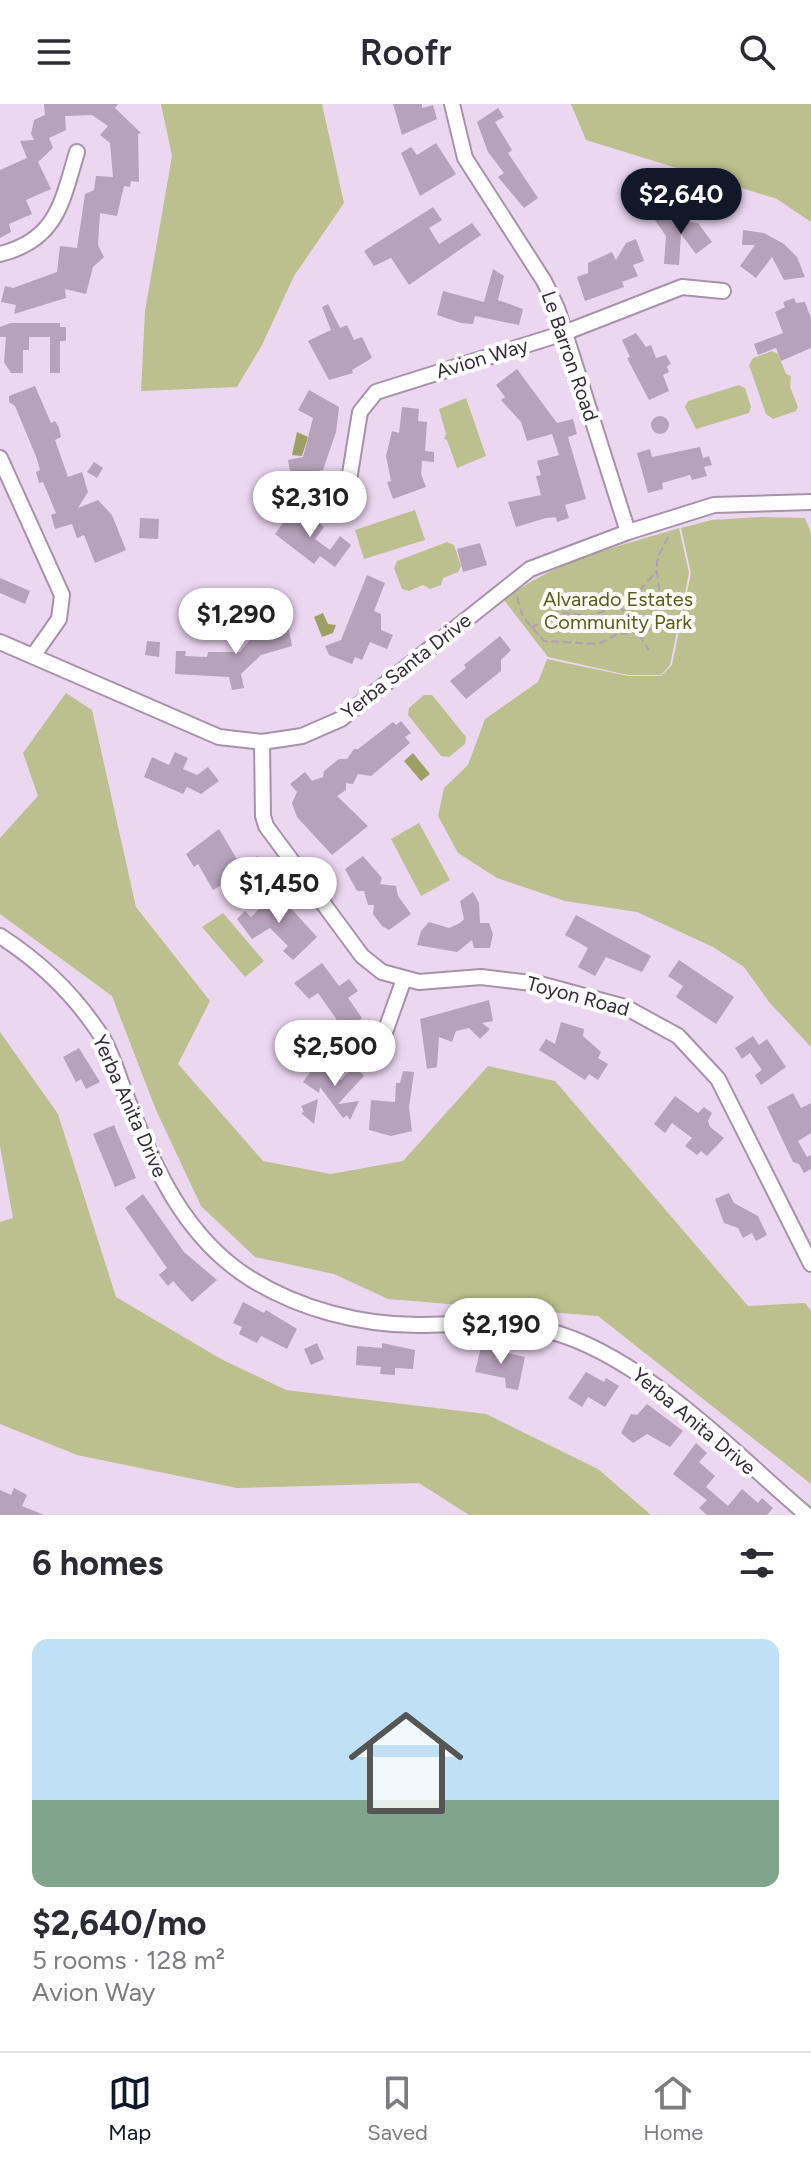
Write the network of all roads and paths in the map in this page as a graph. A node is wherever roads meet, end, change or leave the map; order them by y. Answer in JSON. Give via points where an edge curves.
{"nodes":[{"id":1,"x":452,"y":104,"type":"edge"},
{"id":2,"x":77,"y":152,"type":"dead end"},
{"id":3,"x":0,"y":254,"type":"edge"},
{"id":4,"x":723,"y":291,"type":"dead end"},
{"id":5,"x":564,"y":333,"type":"junction"},
{"id":6,"x":0,"y":458,"type":"edge"},
{"id":7,"x":349,"y":480,"type":"dead end"},
{"id":8,"x":811,"y":502,"type":"edge"},
{"id":9,"x":666,"y":520,"type":"junction"},
{"id":10,"x":628,"y":532,"type":"junction"},
{"id":11,"x":658,"y":570,"type":"junction"},
{"id":12,"x":512,"y":583,"type":"junction"},
{"id":13,"x":618,"y":604,"type":"junction"},
{"id":14,"x":530,"y":628,"type":"junction"},
{"id":15,"x":636,"y":631,"type":"junction"},
{"id":16,"x":0,"y":642,"type":"edge"},
{"id":17,"x":649,"y":650,"type":"dead end"},
{"id":18,"x":33,"y":656,"type":"junction"},
{"id":19,"x":262,"y":742,"type":"junction"},
{"id":20,"x":0,"y":936,"type":"edge"},
{"id":21,"x":404,"y":979,"type":"junction"},
{"id":22,"x":379,"y":1049,"type":"dead end"},
{"id":23,"x":811,"y":1264,"type":"edge"},
{"id":24,"x":807,"y":1515,"type":"edge"}],
"edges":[{"from":1,"to":5,"type":"street","name":"Le Barron Road","via":[[465,158],[544,281]]},
{"from":2,"to":3,"type":"street","via":[[49,227],[20,249]]},
{"from":4,"to":5,"type":"street","name":"Avion Way","via":[[682,287]]},
{"from":5,"to":7,"type":"street","name":"Avion Way","via":[[376,392],[360,412]]},
{"from":5,"to":10,"type":"street","name":"Le Barron Road"},
{"from":6,"to":18,"type":"street","via":[[62,595],[59,619]]},
{"from":8,"to":9,"type":"street","name":"Yerba Santa Drive","via":[[714,505]]},
{"from":9,"to":10,"type":"street","name":"Yerba Santa Drive"},
{"from":9,"to":11,"type":"path","via":[[669,536]]},
{"from":10,"to":12,"type":"street","name":"Yerba Santa Drive","via":[[530,569]]},
{"from":11,"to":13,"type":"path"},
{"from":11,"to":15,"type":"path","via":[[659,617],[653,628]]},
{"from":12,"to":14,"type":"path"},
{"from":12,"to":19,"type":"street","name":"Yerba Santa Drive","via":[[341,719],[302,736]]},
{"from":13,"to":14,"type":"path","via":[[590,616],[550,613]]},
{"from":13,"to":15,"type":"path"},
{"from":14,"to":15,"type":"path","via":[[544,641],[592,645]]},
{"from":15,"to":17,"type":"path"},
{"from":16,"to":18,"type":"street","name":"Yerba Santa Drive"},
{"from":18,"to":19,"type":"street","name":"Yerba Santa Drive","via":[[219,737]]},
{"from":19,"to":21,"type":"street","name":"Toyon Road","via":[[266,826],[362,956],[382,972]]},
{"from":20,"to":24,"type":"street","name":"Yerba Anita Drive","via":[[66,987],[104,1040],[173,1201],[210,1247],[251,1279],[334,1314],[394,1324],[521,1325],[594,1346],[638,1371]]},
{"from":21,"to":22,"type":"street"},
{"from":21,"to":23,"type":"street","name":"Toyon Road","via":[[481,977],[540,984],[625,1007],[678,1036],[718,1079]]}]}
